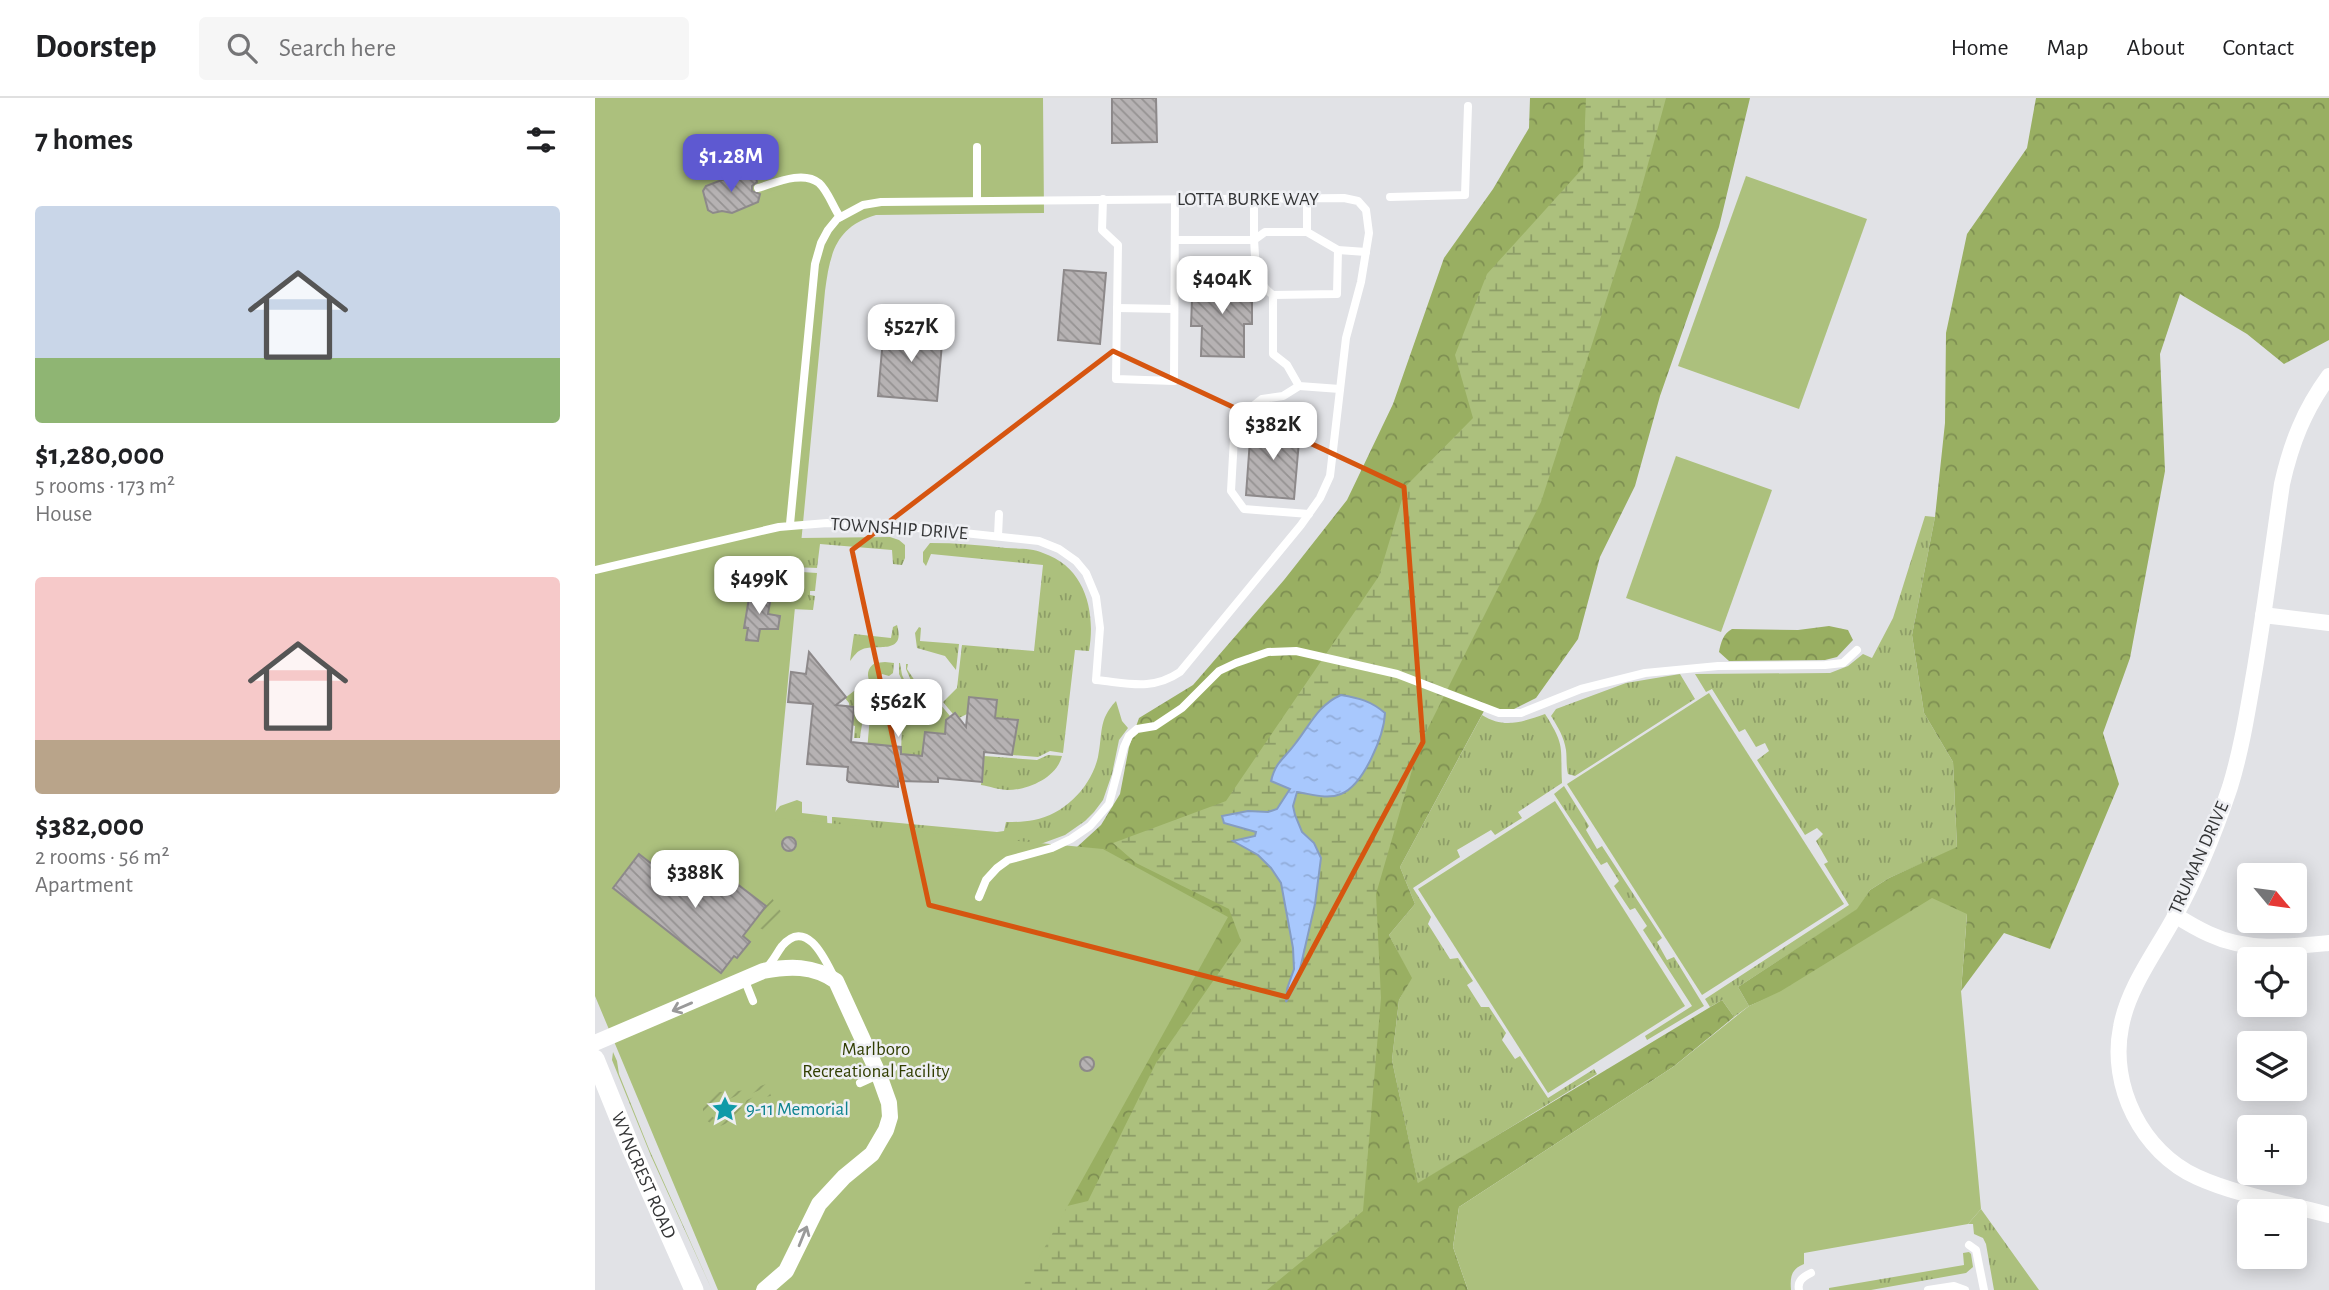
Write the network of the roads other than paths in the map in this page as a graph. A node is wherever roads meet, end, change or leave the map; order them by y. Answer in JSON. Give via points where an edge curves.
{"nodes":[{"id":1,"x":1468,"y":106,"type":"dead end"},
{"id":2,"x":977,"y":147,"type":"dead end"},
{"id":3,"x":758,"y":188,"type":"dead end"},
{"id":4,"x":1390,"y":197,"type":"dead end"},
{"id":5,"x":1103,"y":199,"type":"junction"},
{"id":6,"x":1254,"y":199,"type":"junction"},
{"id":7,"x":1307,"y":199,"type":"junction"},
{"id":8,"x":977,"y":200,"type":"junction"},
{"id":9,"x":1175,"y":200,"type":"junction"},
{"id":10,"x":840,"y":218,"type":"junction"},
{"id":11,"x":1307,"y":232,"type":"junction"},
{"id":12,"x":1175,"y":240,"type":"junction"},
{"id":13,"x":1254,"y":240,"type":"junction"},
{"id":14,"x":1338,"y":250,"type":"junction"},
{"id":15,"x":1366,"y":251,"type":"junction"},
{"id":16,"x":1273,"y":295,"type":"junction"},
{"id":17,"x":1118,"y":308,"type":"junction"},
{"id":18,"x":1174,"y":309,"type":"junction"},
{"id":19,"x":2329,"y":376,"type":"edge"},
{"id":20,"x":1299,"y":386,"type":"junction"},
{"id":21,"x":1340,"y":389,"type":"junction"},
{"id":22,"x":999,"y":513,"type":"dead end"},
{"id":23,"x":1309,"y":514,"type":"junction"},
{"id":24,"x":790,"y":524,"type":"junction"},
{"id":25,"x":998,"y":536,"type":"junction"},
{"id":26,"x":595,"y":570,"type":"edge"},
{"id":27,"x":2263,"y":615,"type":"junction"},
{"id":28,"x":2329,"y":623,"type":"edge"},
{"id":29,"x":1857,"y":650,"type":"dead end"},
{"id":30,"x":1096,"y":680,"type":"joint"},
{"id":31,"x":979,"y":897,"type":"dead end"},
{"id":32,"x":2175,"y":915,"type":"junction"},
{"id":33,"x":2329,"y":943,"type":"edge"},
{"id":34,"x":763,"y":971,"type":"junction"},
{"id":35,"x":745,"y":981,"type":"junction"},
{"id":36,"x":836,"y":981,"type":"junction"},
{"id":37,"x":753,"y":1001,"type":"dead end"},
{"id":38,"x":595,"y":1043,"type":"edge"},
{"id":39,"x":595,"y":1059,"type":"edge"},
{"id":40,"x":886,"y":1071,"type":"junction"},
{"id":41,"x":860,"y":1083,"type":"dead end"},
{"id":42,"x":2329,"y":1215,"type":"edge"},
{"id":43,"x":1969,"y":1245,"type":"dead end"},
{"id":44,"x":1811,"y":1273,"type":"dead end"},
{"id":45,"x":694,"y":1290,"type":"edge"},
{"id":46,"x":764,"y":1290,"type":"edge"},
{"id":47,"x":1799,"y":1290,"type":"edge"},
{"id":48,"x":1928,"y":1290,"type":"edge"},
{"id":49,"x":1965,"y":1290,"type":"edge"},
{"id":50,"x":1983,"y":1290,"type":"edge"}],
"edges":[{"from":1,"to":4,"type":"lane","via":[[1465,195]]},
{"from":2,"to":8,"type":"lane"},
{"from":3,"to":10,"type":"lane","via":[[810,178],[824,190]]},
{"from":5,"to":8,"type":"lane","name":"LOTTA BURKE WAY"},
{"from":5,"to":9,"type":"lane","name":"LOTTA BURKE WAY"},
{"from":5,"to":17,"type":"lane","via":[[1102,230],[1118,245]]},
{"from":6,"to":7,"type":"lane","name":"LOTTA BURKE WAY"},
{"from":6,"to":9,"type":"lane","name":"LOTTA BURKE WAY"},
{"from":6,"to":13,"type":"lane"},
{"from":7,"to":11,"type":"lane"},
{"from":7,"to":15,"type":"lane","name":"LOTTA BURKE WAY","via":[[1358,201],[1369,222]]},
{"from":8,"to":10,"type":"lane","name":"LOTTA BURKE WAY","via":[[881,202],[863,205]]},
{"from":9,"to":12,"type":"lane"},
{"from":10,"to":24,"type":"lane","via":[[828,230],[815,264]]},
{"from":11,"to":13,"type":"lane","via":[[1265,232]]},
{"from":11,"to":14,"type":"lane"},
{"from":12,"to":13,"type":"lane"},
{"from":12,"to":18,"type":"lane"},
{"from":13,"to":16,"type":"lane","via":[[1257,273],[1263,288]]},
{"from":14,"to":15,"type":"lane"},
{"from":14,"to":16,"type":"lane","via":[[1337,294]]},
{"from":15,"to":21,"type":"lane","name":"LOTTA BURKE WAY","via":[[1346,338]]},
{"from":16,"to":20,"type":"lane","via":[[1273,354],[1287,365]]},
{"from":17,"to":18,"type":"lane"},
{"from":17,"to":18,"type":"lane","via":[[1116,379],[1174,381]]},
{"from":19,"to":27,"type":"street","name":"TRUMAN DRIVE","via":[[2308,407],[2290,451]]},
{"from":20,"to":21,"type":"lane"},
{"from":20,"to":23,"type":"lane","via":[[1283,396],[1262,400],[1243,414],[1234,438],[1231,491],[1244,509]]},
{"from":21,"to":23,"type":"lane","name":"LOTTA BURKE WAY","via":[[1334,461]]},
{"from":22,"to":25,"type":"lane"},
{"from":23,"to":30,"type":"lane","name":"LOTTA BURKE WAY","via":[[1179,672],[1157,684]]},
{"from":24,"to":25,"type":"lane","name":"TOWNSHIP DRIVE"},
{"from":24,"to":26,"type":"lane","name":"TOWNSHIP DRIVE"},
{"from":25,"to":30,"type":"lane","name":"TOWNSHIP DRIVE","via":[[1046,542],[1086,573],[1100,614]]},
{"from":27,"to":28,"type":"street"},
{"from":27,"to":32,"type":"street","name":"TRUMAN DRIVE","via":[[2231,785]]},
{"from":29,"to":31,"type":"lane","via":[[1843,663],[1825,665],[1718,666],[1646,673],[1581,689],[1521,713],[1499,713],[1397,674],[1296,651],[1268,652],[1219,671],[1182,708],[1155,726],[1137,729],[1124,747],[1109,804],[1095,821],[1052,848],[1008,860],[986,880]]},
{"from":32,"to":33,"type":"street","via":[[2210,935],[2255,947]]},
{"from":32,"to":42,"type":"street","name":"TRUMAN DRIVE","via":[[2127,1002],[2121,1027],[2122,1082],[2134,1117],[2161,1153],[2197,1177]]},
{"from":34,"to":35,"type":"street"},
{"from":34,"to":36,"type":"street","via":[[804,968]]},
{"from":34,"to":36,"type":"lane","via":[[783,945],[801,937],[820,949]]},
{"from":35,"to":37,"type":"lane"},
{"from":35,"to":38,"type":"street","one_way":true},
{"from":36,"to":40,"type":"street"},
{"from":39,"to":45,"type":"street","name":"WYNCREST ROAD"},
{"from":40,"to":41,"type":"lane"},
{"from":46,"to":40,"type":"street","one_way":true,"via":[[786,1271],[819,1204],[872,1154],[886,1130],[890,1117]]},
{"from":43,"to":50,"type":"lane","via":[[1976,1250]]},
{"from":44,"to":47,"type":"lane","via":[[1802,1278]]},
{"from":48,"to":49,"type":"lane","via":[[1954,1286]]}]}
